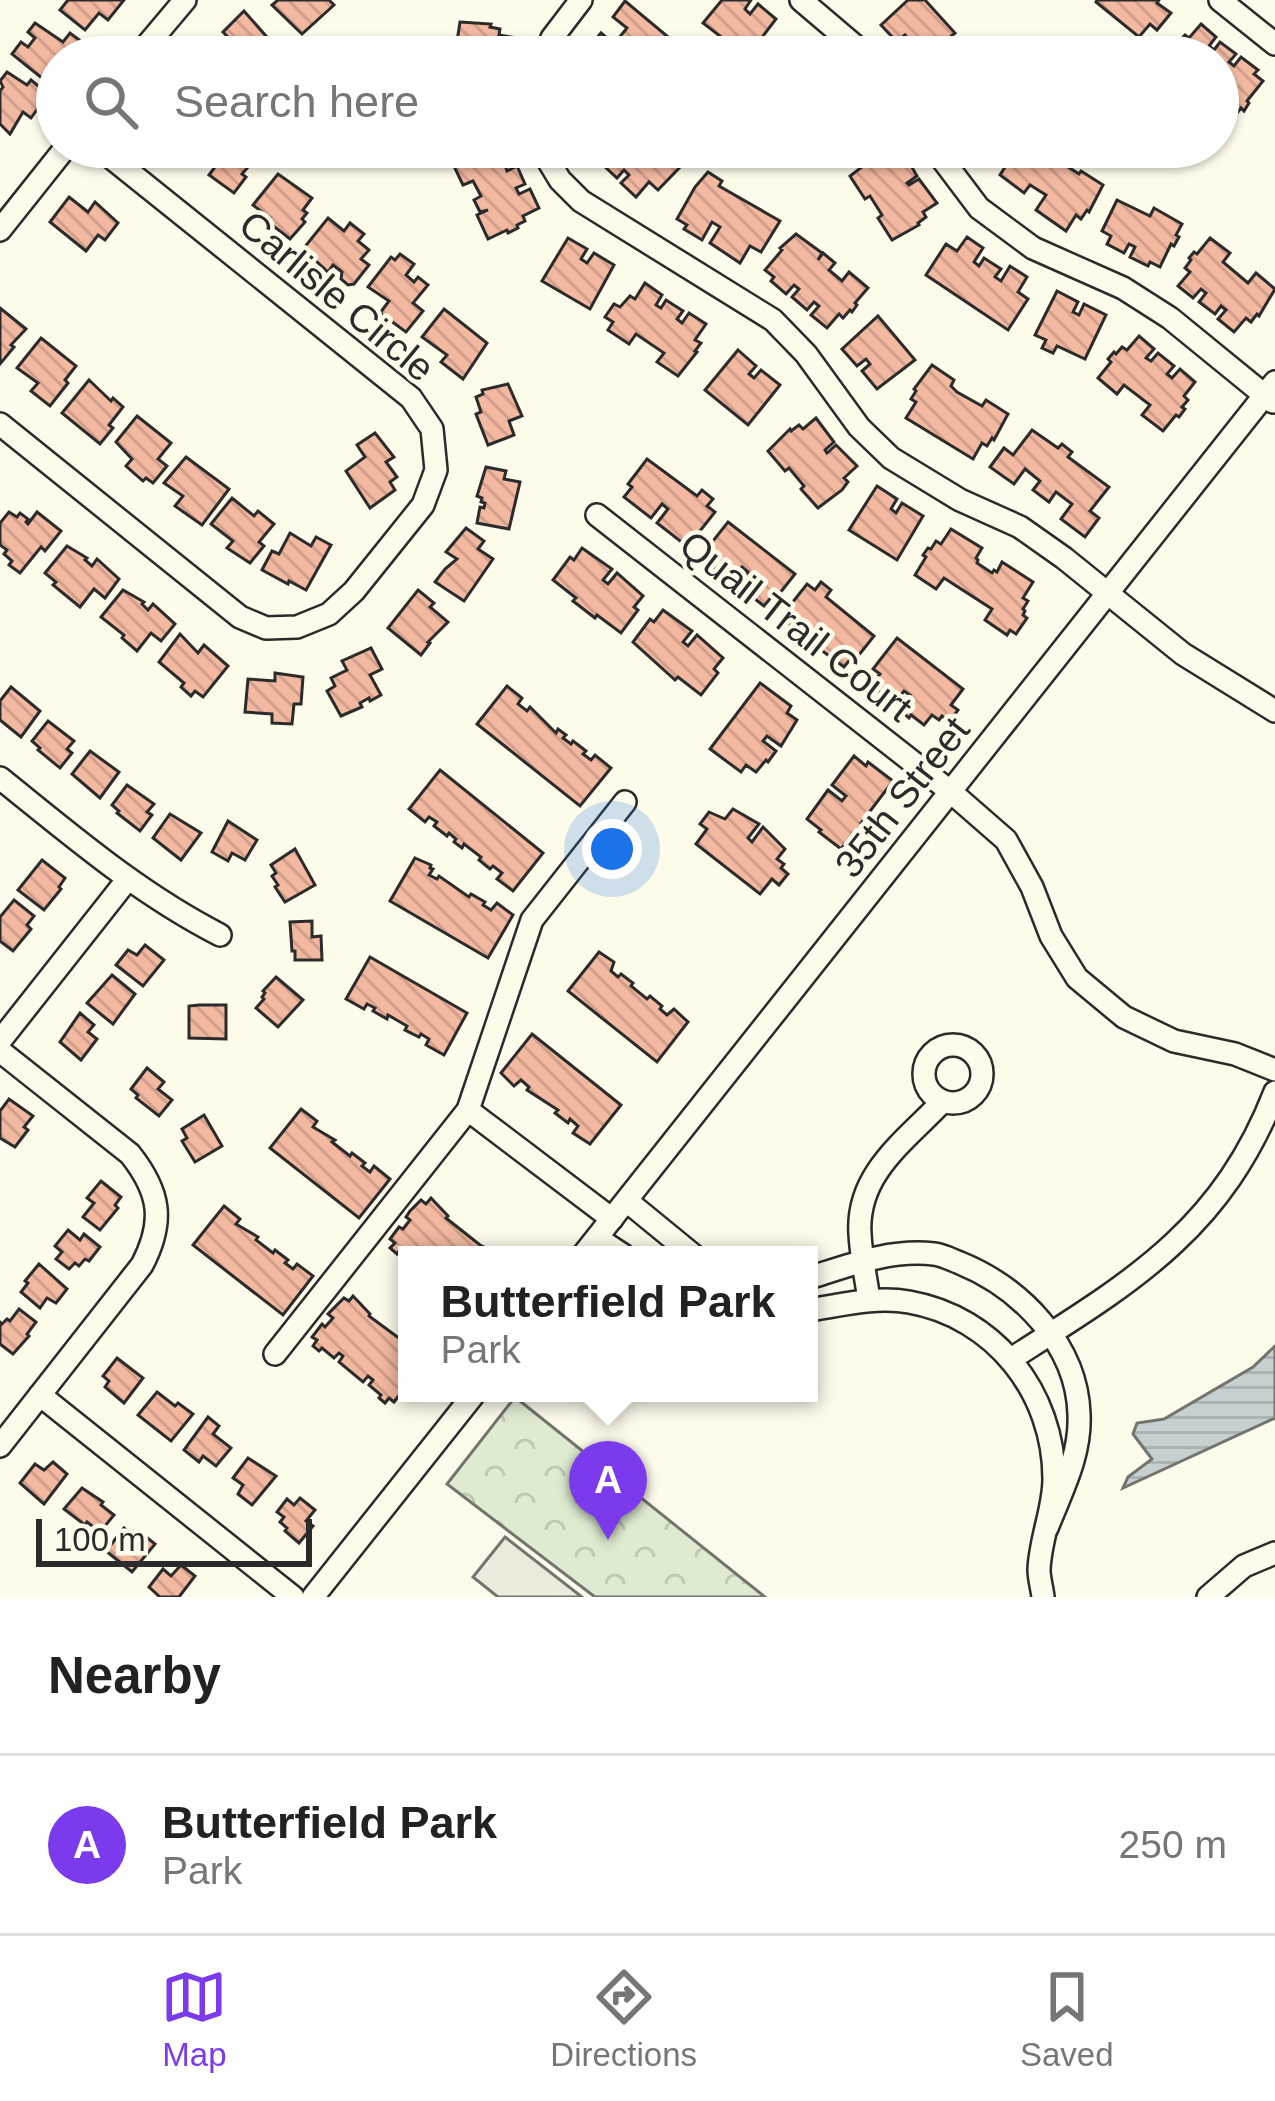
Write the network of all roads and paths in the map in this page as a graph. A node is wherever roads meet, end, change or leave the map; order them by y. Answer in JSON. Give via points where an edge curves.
{"nodes":[{"id":1,"x":185,"y":0,"type":"edge"},
{"id":2,"x":581,"y":0,"type":"edge"},
{"id":3,"x":801,"y":0,"type":"edge"},
{"id":4,"x":1220,"y":0,"type":"edge"},
{"id":5,"x":155,"y":36,"type":"edge"},
{"id":6,"x":554,"y":36,"type":"edge"},
{"id":7,"x":843,"y":36,"type":"edge"},
{"id":8,"x":1275,"y":44,"type":"edge"},
{"id":9,"x":49,"y":168,"type":"edge"},
{"id":10,"x":124,"y":168,"type":"edge"},
{"id":11,"x":553,"y":168,"type":"edge"},
{"id":12,"x":948,"y":168,"type":"edge"},
{"id":13,"x":0,"y":230,"type":"edge"},
{"id":14,"x":1272,"y":393,"type":"edge"},
{"id":15,"x":0,"y":424,"type":"edge"},
{"id":16,"x":597,"y":515,"type":"dead end"},
{"id":17,"x":1108,"y":594,"type":"junction"},
{"id":18,"x":1275,"y":710,"type":"edge"},
{"id":19,"x":0,"y":778,"type":"edge"},
{"id":20,"x":951,"y":792,"type":"junction"},
{"id":21,"x":625,"y":802,"type":"dead end"},
{"id":22,"x":127,"y":880,"type":"junction"},
{"id":23,"x":220,"y":935,"type":"dead end"},
{"id":24,"x":0,"y":1041,"type":"edge"},
{"id":25,"x":0,"y":1051,"type":"edge"},
{"id":26,"x":1275,"y":1070,"type":"edge"},
{"id":27,"x":1275,"y":1091,"type":"edge"},
{"id":28,"x":942,"y":1102,"type":"dead end"},
{"id":29,"x":468,"y":1109,"type":"junction"},
{"id":30,"x":627,"y":1201,"type":"junction"},
{"id":31,"x":612,"y":1220,"type":"junction"},
{"id":32,"x":590,"y":1246,"type":"edge"},
{"id":33,"x":682,"y":1246,"type":"edge"},
{"id":34,"x":864,"y":1258,"type":"junction"},
{"id":35,"x":818,"y":1275,"type":"edge"},
{"id":36,"x":869,"y":1300,"type":"junction"},
{"id":37,"x":818,"y":1308,"type":"edge"},
{"id":38,"x":1052,"y":1333,"type":"junction"},
{"id":39,"x":275,"y":1354,"type":"dead end"},
{"id":40,"x":1011,"y":1360,"type":"junction"},
{"id":41,"x":40,"y":1395,"type":"junction"},
{"id":42,"x":468,"y":1402,"type":"edge"},
{"id":43,"x":0,"y":1446,"type":"edge"},
{"id":44,"x":1047,"y":1528,"type":"junction"},
{"id":45,"x":1275,"y":1553,"type":"edge"},
{"id":46,"x":293,"y":1597,"type":"edge"},
{"id":47,"x":313,"y":1597,"type":"edge"},
{"id":48,"x":1043,"y":1597,"type":"edge"},
{"id":49,"x":1208,"y":1597,"type":"edge"}],
"edges":[{"from":1,"to":5,"type":"street"},
{"from":2,"to":6,"type":"street"},
{"from":3,"to":7,"type":"street"},
{"from":4,"to":8,"type":"street"},
{"from":9,"to":13,"type":"street"},
{"from":10,"to":15,"type":"street","name":"Carlisle Circle","via":[[410,398],[433,429],[436,470],[423,506],[328,614],[266,628],[240,616]]},
{"from":11,"to":17,"type":"street","via":[[580,201],[773,320],[891,458],[1020,526]]},
{"from":12,"to":14,"type":"street","via":[[979,208],[1033,248],[1123,288]]},
{"from":14,"to":17,"type":"street","name":"35th Street"},
{"from":16,"to":20,"type":"street","name":"Quail Trail Court"},
{"from":17,"to":18,"type":"street","via":[[1183,654]]},
{"from":17,"to":20,"type":"street","name":"35th Street"},
{"from":19,"to":22,"type":"street"},
{"from":20,"to":26,"type":"street","name":"Quail Trail Court","via":[[1006,840],[1077,978],[1124,1017],[1174,1041]]},
{"from":20,"to":30,"type":"street","name":"35th Street"},
{"from":21,"to":29,"type":"street","via":[[532,920]]},
{"from":22,"to":23,"type":"street"},
{"from":22,"to":24,"type":"street"},
{"from":25,"to":41,"type":"street","via":[[130,1154],[156,1199],[153,1245],[142,1265]]},
{"from":27,"to":38,"type":"street","via":[[1233,1175],[1189,1230]]},
{"from":28,"to":34,"type":"street","via":[[867,1184]]},
{"from":29,"to":31,"type":"street"},
{"from":29,"to":39,"type":"street"},
{"from":30,"to":31,"type":"street","name":"35th Street"},
{"from":30,"to":33,"type":"street"},
{"from":31,"to":32,"type":"street","name":"35th Street"},
{"from":34,"to":35,"type":"street"},
{"from":34,"to":36,"type":"street"},
{"from":34,"to":38,"type":"street","via":[[938,1254],[1016,1294]]},
{"from":36,"to":37,"type":"street"},
{"from":36,"to":40,"type":"street","via":[[948,1313],[987,1334]]},
{"from":38,"to":40,"type":"street"},
{"from":38,"to":44,"type":"street","via":[[1080,1411],[1077,1456]]},
{"from":40,"to":44,"type":"street","via":[[1053,1445]]},
{"from":41,"to":43,"type":"street"},
{"from":41,"to":46,"type":"street"},
{"from":42,"to":47,"type":"street"},
{"from":44,"to":48,"type":"street"},
{"from":45,"to":49,"type":"street","via":[[1244,1566]]}]}
